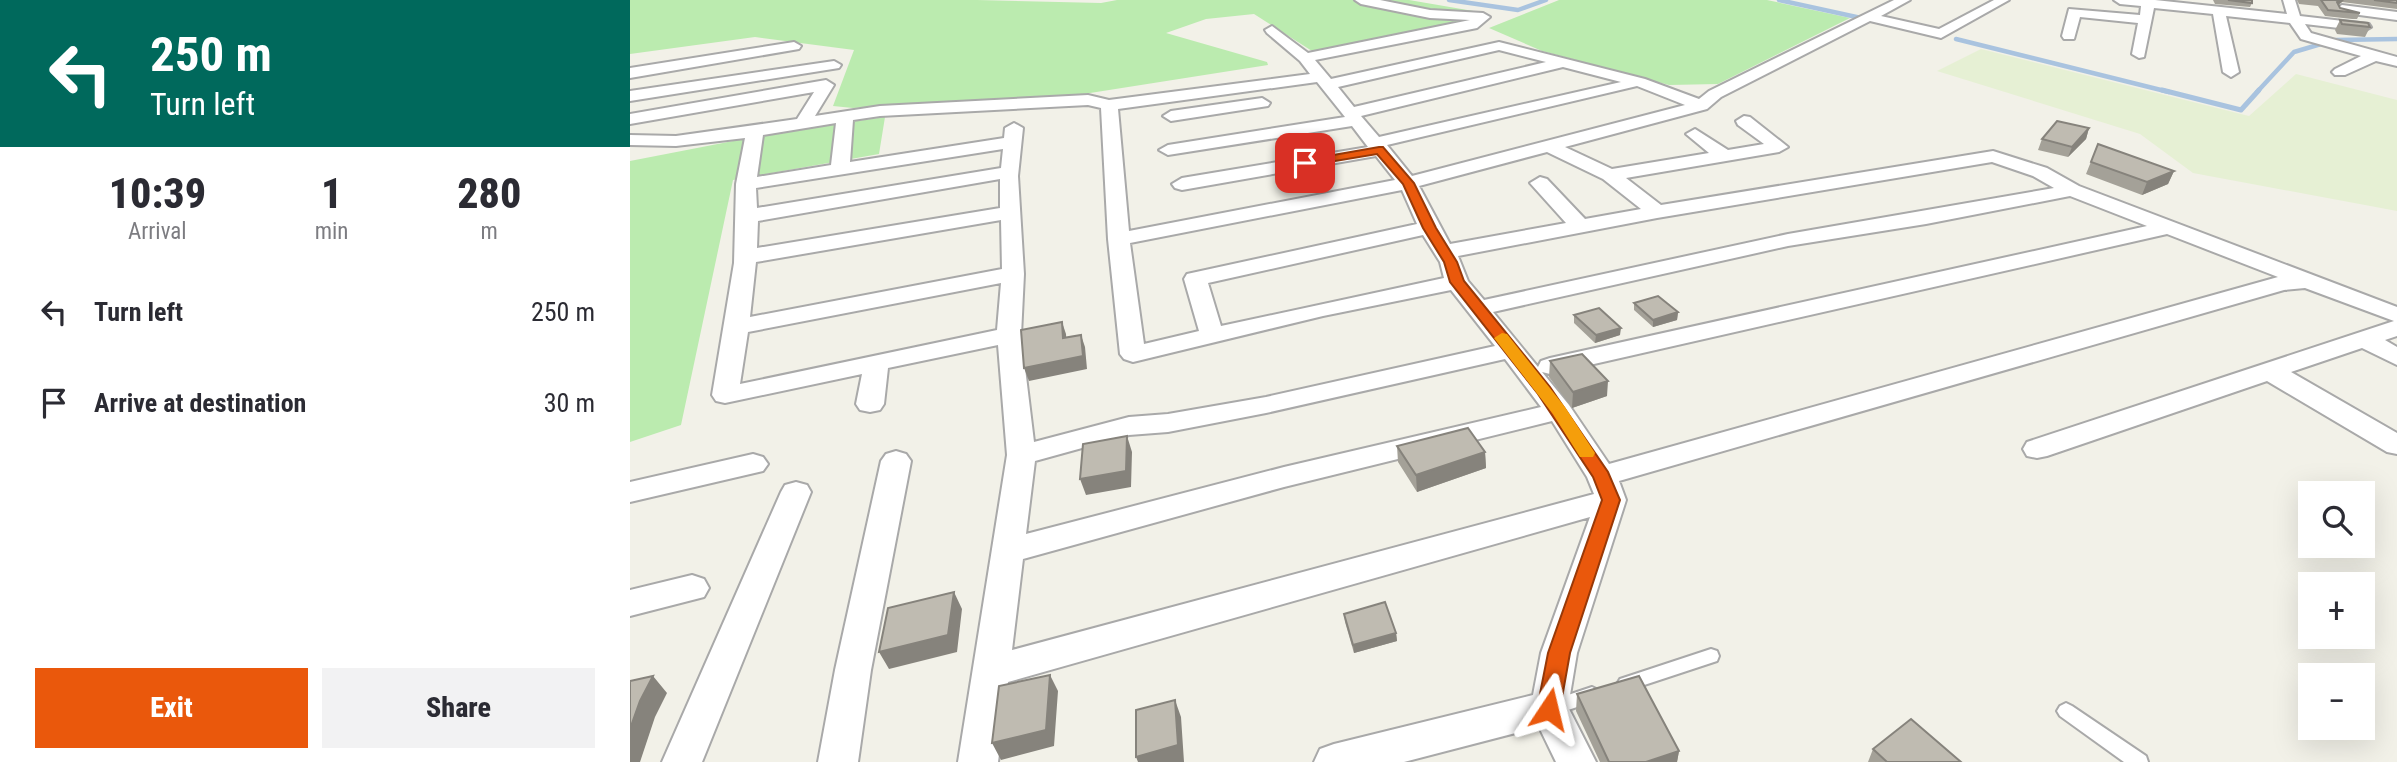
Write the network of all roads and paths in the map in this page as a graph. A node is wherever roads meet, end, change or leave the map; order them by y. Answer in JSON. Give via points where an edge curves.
{"nodes":[{"id":1,"x":1361,"y":0,"type":"edge"},
{"id":2,"x":1904,"y":0,"type":"edge"},
{"id":3,"x":2003,"y":0,"type":"edge"},
{"id":4,"x":2120,"y":0,"type":"edge"},
{"id":5,"x":2271,"y":1,"type":"edge"},
{"id":6,"x":2148,"y":3,"type":"junction"},
{"id":7,"x":2294,"y":3,"type":"edge"},
{"id":8,"x":2330,"y":8,"type":"edge"},
{"id":9,"x":2219,"y":12,"type":"junction"},
{"id":10,"x":2397,"y":16,"type":"edge"},
{"id":11,"x":1868,"y":18,"type":"junction"},
{"id":12,"x":2146,"y":20,"type":"junction"},
{"id":13,"x":2295,"y":20,"type":"junction"},
{"id":14,"x":2364,"y":27,"type":"edge"},
{"id":15,"x":1272,"y":30,"type":"dead end"},
{"id":16,"x":2070,"y":36,"type":"dead end"},
{"id":17,"x":794,"y":46,"type":"dead end"},
{"id":18,"x":2138,"y":54,"type":"dead end"},
{"id":19,"x":2374,"y":56,"type":"junction"},
{"id":20,"x":1305,"y":58,"type":"junction"},
{"id":21,"x":2397,"y":62,"type":"edge"},
{"id":22,"x":1560,"y":64,"type":"junction"},
{"id":23,"x":2231,"y":72,"type":"dead end"},
{"id":24,"x":2340,"y":72,"type":"dead end"},
{"id":25,"x":630,"y":73,"type":"edge"},
{"id":26,"x":1640,"y":82,"type":"junction"},
{"id":27,"x":826,"y":86,"type":"junction"},
{"id":28,"x":1322,"y":87,"type":"junction"},
{"id":29,"x":630,"y":96,"type":"edge"},
{"id":30,"x":1279,"y":100,"type":"dead end"},
{"id":31,"x":1013,"y":105,"type":"junction"},
{"id":32,"x":1109,"y":105,"type":"junction"},
{"id":33,"x":1701,"y":106,"type":"junction"},
{"id":34,"x":845,"y":116,"type":"junction"},
{"id":35,"x":1171,"y":116,"type":"dead end"},
{"id":36,"x":1354,"y":116,"type":"junction"},
{"id":37,"x":630,"y":119,"type":"edge"},
{"id":38,"x":804,"y":121,"type":"junction"},
{"id":39,"x":1744,"y":121,"type":"dead end"},
{"id":40,"x":755,"y":130,"type":"junction"},
{"id":41,"x":1695,"y":134,"type":"dead end"},
{"id":42,"x":630,"y":140,"type":"edge"},
{"id":43,"x":1014,"y":142,"type":"junction"},
{"id":44,"x":1377,"y":146,"type":"junction"},
{"id":45,"x":1548,"y":146,"type":"junction"},
{"id":46,"x":1168,"y":150,"type":"dead end"},
{"id":47,"x":1723,"y":155,"type":"junction"},
{"id":48,"x":840,"y":169,"type":"junction"},
{"id":49,"x":1010,"y":172,"type":"junction"},
{"id":50,"x":1610,"y":175,"type":"junction"},
{"id":51,"x":1408,"y":183,"type":"junction"},
{"id":52,"x":1540,"y":183,"type":"dead end"},
{"id":53,"x":746,"y":184,"type":"junction"},
{"id":54,"x":1182,"y":184,"type":"dead end"},
{"id":55,"x":2072,"y":190,"type":"junction"},
{"id":56,"x":1009,"y":212,"type":"junction"},
{"id":57,"x":1657,"y":212,"type":"junction"},
{"id":58,"x":749,"y":216,"type":"junction"},
{"id":59,"x":1580,"y":226,"type":"junction"},
{"id":60,"x":1429,"y":228,"type":"junction"},
{"id":61,"x":2169,"y":228,"type":"junction"},
{"id":62,"x":1119,"y":239,"type":"junction"},
{"id":63,"x":1444,"y":252,"type":"junction"},
{"id":64,"x":745,"y":257,"type":"junction"},
{"id":65,"x":1013,"y":274,"type":"junction"},
{"id":66,"x":2308,"y":281,"type":"junction"},
{"id":67,"x":1457,"y":282,"type":"junction"},
{"id":68,"x":1476,"y":309,"type":"junction"},
{"id":69,"x":2397,"y":315,"type":"edge"},
{"id":70,"x":735,"y":327,"type":"junction"},
{"id":71,"x":2397,"y":328,"type":"edge"},
{"id":72,"x":1009,"y":335,"type":"junction"},
{"id":73,"x":1212,"y":335,"type":"junction"},
{"id":74,"x":2364,"y":339,"type":"junction"},
{"id":75,"x":2397,"y":357,"type":"edge"},
{"id":76,"x":1521,"y":361,"type":"junction"},
{"id":77,"x":876,"y":365,"type":"junction"},
{"id":78,"x":2269,"y":371,"type":"junction"},
{"id":79,"x":870,"y":404,"type":"dead end"},
{"id":80,"x":1559,"y":411,"type":"junction"},
{"id":81,"x":2397,"y":445,"type":"edge"},
{"id":82,"x":2037,"y":449,"type":"dead end"},
{"id":83,"x":1021,"y":455,"type":"junction"},
{"id":84,"x":896,"y":461,"type":"dead end"},
{"id":85,"x":753,"y":464,"type":"dead end"},
{"id":86,"x":1607,"y":488,"type":"junction"},
{"id":87,"x":630,"y":492,"type":"edge"},
{"id":88,"x":796,"y":492,"type":"dead end"},
{"id":89,"x":1008,"y":551,"type":"junction"},
{"id":90,"x":692,"y":588,"type":"dead end"},
{"id":91,"x":630,"y":604,"type":"edge"},
{"id":92,"x":1711,"y":656,"type":"dead end"},
{"id":93,"x":992,"y":671,"type":"junction"},
{"id":94,"x":1549,"y":709,"type":"junction"},
{"id":95,"x":2066,"y":711,"type":"dead end"},
{"id":96,"x":682,"y":762,"type":"edge"},
{"id":97,"x":838,"y":762,"type":"edge"},
{"id":98,"x":978,"y":762,"type":"edge"},
{"id":99,"x":1334,"y":762,"type":"edge"},
{"id":100,"x":1576,"y":762,"type":"edge"},
{"id":101,"x":2139,"y":762,"type":"edge"}],
"edges":[{"from":1,"to":20,"type":"street","via":[[1430,14],[1483,17],[1472,26]]},
{"from":2,"to":11,"type":"street"},
{"from":3,"to":11,"type":"street","via":[[1941,34]]},
{"from":4,"to":6,"type":"street"},
{"from":5,"to":7,"type":"street"},
{"from":6,"to":9,"type":"street"},
{"from":6,"to":12,"type":"street"},
{"from":7,"to":13,"type":"street"},
{"from":8,"to":10,"type":"street"},
{"from":9,"to":13,"type":"street"},
{"from":9,"to":23,"type":"street"},
{"from":11,"to":33,"type":"street","via":[[1715,94]]},
{"from":12,"to":16,"type":"street","via":[[2074,12]]},
{"from":12,"to":18,"type":"street"},
{"from":13,"to":14,"type":"street"},
{"from":13,"to":19,"type":"street","via":[[2306,36]]},
{"from":15,"to":20,"type":"street"},
{"from":17,"to":25,"type":"street"},
{"from":19,"to":21,"type":"street"},
{"from":19,"to":24,"type":"street"},
{"from":20,"to":28,"type":"street"},
{"from":22,"to":26,"type":"street"},
{"from":22,"to":28,"type":"street","via":[[1499,46]]},
{"from":22,"to":36,"type":"street"},
{"from":26,"to":33,"type":"street"},
{"from":26,"to":44,"type":"street"},
{"from":27,"to":29,"type":"street","via":[[834,65]]},
{"from":27,"to":37,"type":"street"},
{"from":27,"to":38,"type":"street"},
{"from":28,"to":32,"type":"street"},
{"from":28,"to":36,"type":"street"},
{"from":30,"to":35,"type":"street"},
{"from":31,"to":32,"type":"street","via":[[1087,100]]},
{"from":31,"to":34,"type":"street"},
{"from":31,"to":43,"type":"street"},
{"from":32,"to":62,"type":"street"},
{"from":33,"to":45,"type":"street"},
{"from":34,"to":38,"type":"street"},
{"from":34,"to":48,"type":"street"},
{"from":36,"to":44,"type":"street"},
{"from":36,"to":46,"type":"street"},
{"from":38,"to":40,"type":"street"},
{"from":39,"to":47,"type":"street","via":[[1779,147]]},
{"from":40,"to":42,"type":"street","via":[[676,141]]},
{"from":40,"to":53,"type":"street"},
{"from":41,"to":47,"type":"street"},
{"from":43,"to":48,"type":"street"},
{"from":43,"to":49,"type":"street"},
{"from":44,"to":51,"type":"street"},
{"from":44,"to":54,"type":"street"},
{"from":45,"to":50,"type":"street"},
{"from":45,"to":51,"type":"street"},
{"from":47,"to":50,"type":"street"},
{"from":48,"to":53,"type":"street"},
{"from":49,"to":56,"type":"street"},
{"from":49,"to":58,"type":"street"},
{"from":50,"to":57,"type":"street"},
{"from":51,"to":60,"type":"street"},
{"from":51,"to":62,"type":"street"},
{"from":52,"to":59,"type":"street"},
{"from":53,"to":58,"type":"street"},
{"from":55,"to":57,"type":"street","via":[[2040,172],[1993,156]]},
{"from":55,"to":61,"type":"street"},
{"from":55,"to":68,"type":"street","via":[[1788,240]]},
{"from":56,"to":64,"type":"street"},
{"from":56,"to":65,"type":"street"},
{"from":57,"to":59,"type":"street"},
{"from":58,"to":64,"type":"street"},
{"from":59,"to":63,"type":"street"},
{"from":60,"to":63,"type":"street"},
{"from":60,"to":73,"type":"street","via":[[1195,279]]},
{"from":61,"to":66,"type":"street"},
{"from":61,"to":76,"type":"street"},
{"from":62,"to":73,"type":"street","via":[[1133,354]]},
{"from":63,"to":67,"type":"street"},
{"from":64,"to":70,"type":"street"},
{"from":65,"to":70,"type":"street"},
{"from":65,"to":72,"type":"street"},
{"from":66,"to":69,"type":"street"},
{"from":66,"to":86,"type":"street","via":[[2283,282]]},
{"from":67,"to":68,"type":"street"},
{"from":67,"to":73,"type":"street"},
{"from":68,"to":76,"type":"street"},
{"from":70,"to":77,"type":"street","via":[[725,395]]},
{"from":71,"to":74,"type":"street"},
{"from":72,"to":77,"type":"street"},
{"from":72,"to":83,"type":"street"},
{"from":74,"to":75,"type":"street"},
{"from":74,"to":78,"type":"street"},
{"from":76,"to":80,"type":"street"},
{"from":76,"to":83,"type":"street","via":[[1168,424],[1129,426]]},
{"from":77,"to":79,"type":"street"},
{"from":78,"to":81,"type":"street"},
{"from":78,"to":82,"type":"street"},
{"from":80,"to":86,"type":"street"},
{"from":80,"to":89,"type":"street","via":[[1284,477]]},
{"from":83,"to":89,"type":"street"},
{"from":84,"to":97,"type":"street"},
{"from":85,"to":87,"type":"street"},
{"from":86,"to":93,"type":"street"},
{"from":86,"to":94,"type":"street","via":[[1559,653]]},
{"from":88,"to":96,"type":"street"},
{"from":89,"to":93,"type":"street"},
{"from":90,"to":91,"type":"street"},
{"from":92,"to":94,"type":"lane"},
{"from":93,"to":98,"type":"street"},
{"from":94,"to":99,"type":"street"},
{"from":94,"to":100,"type":"street"},
{"from":95,"to":101,"type":"lane"}]}
